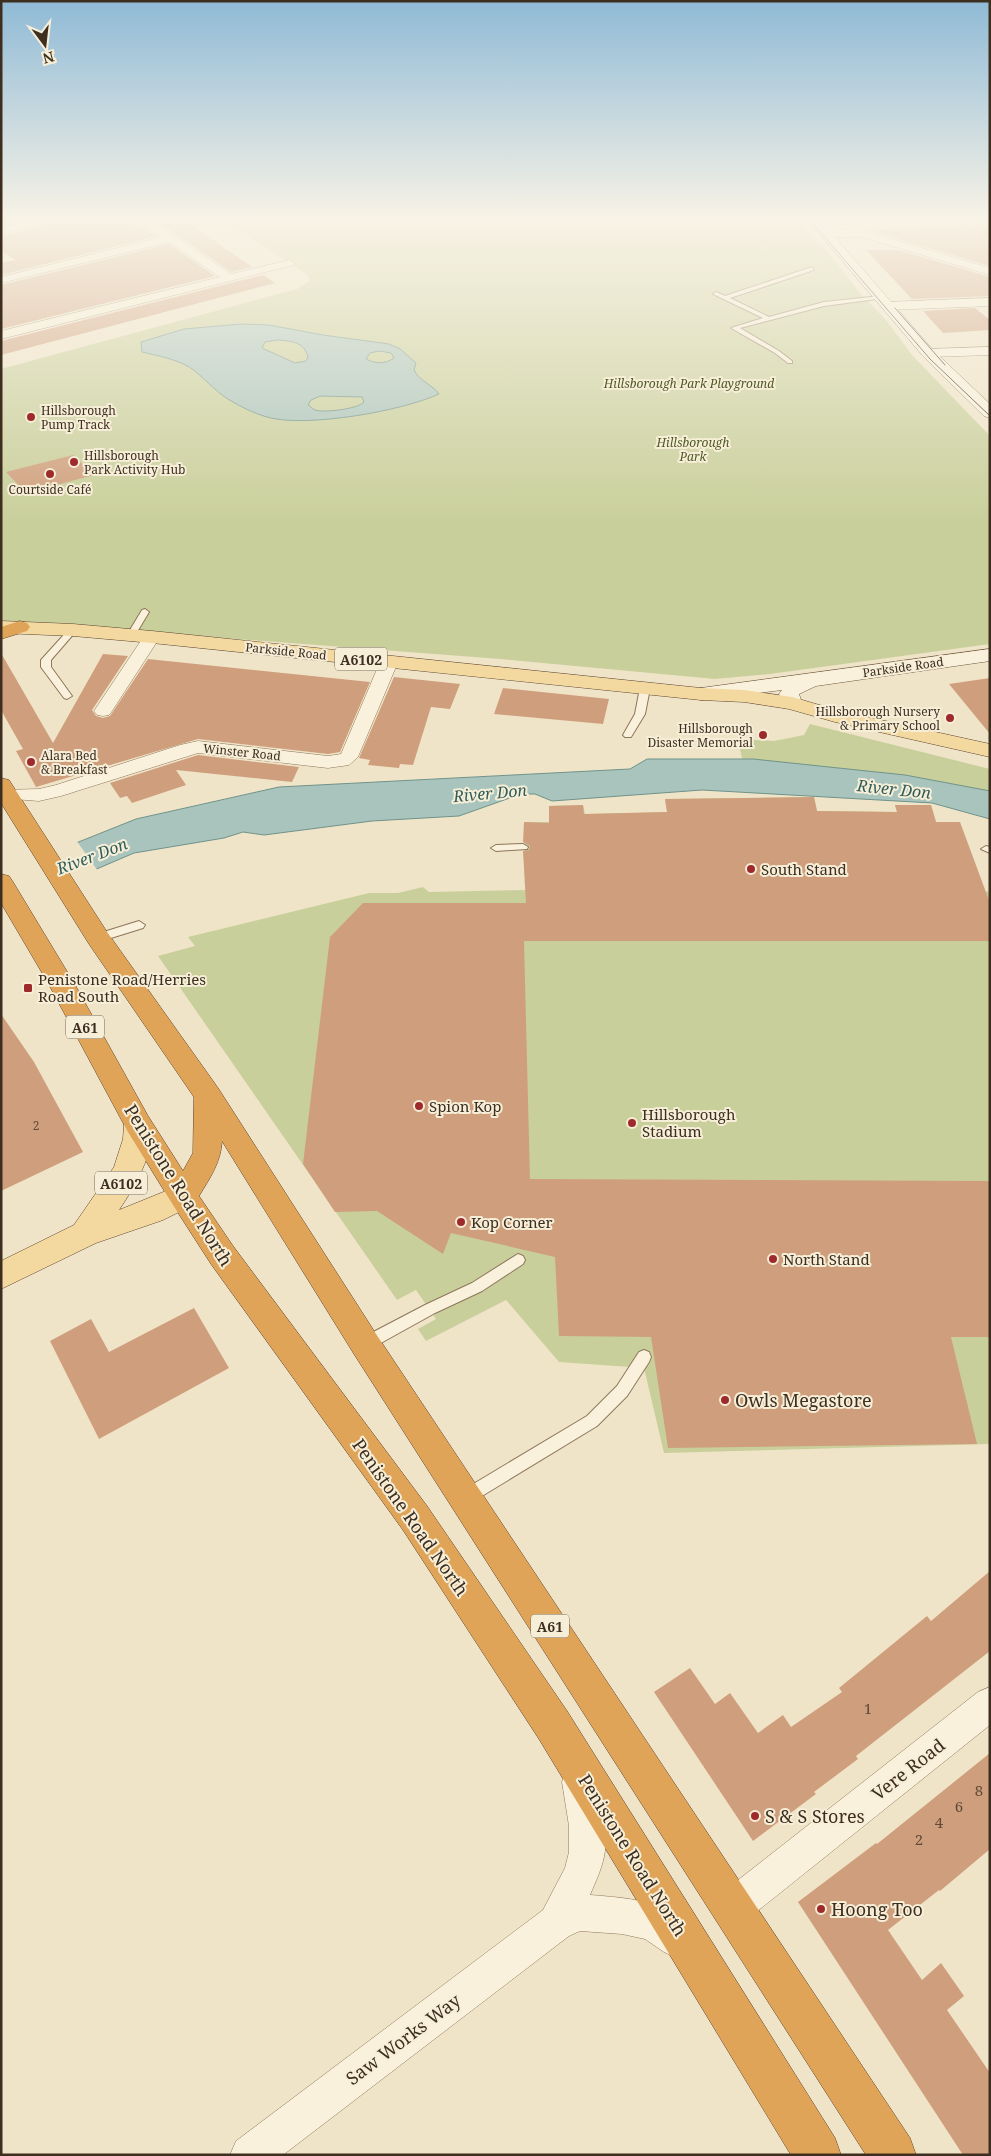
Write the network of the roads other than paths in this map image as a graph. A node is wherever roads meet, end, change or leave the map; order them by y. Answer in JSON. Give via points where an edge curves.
{"nodes":[{"id":1,"x":57,"y":321,"type":"edge"},
{"id":2,"x":763,"y":321,"type":"edge"},
{"id":3,"x":900,"y":321,"type":"edge"},
{"id":4,"x":1,"y":335,"type":"edge"},
{"id":5,"x":990,"y":351,"type":"edge"},
{"id":6,"x":928,"y":353,"type":"junction"},
{"id":7,"x":790,"y":362,"type":"dead end"},
{"id":8,"x":990,"y":413,"type":"edge"},
{"id":9,"x":145,"y":612,"type":"dead end"},
{"id":10,"x":1,"y":620,"type":"edge"},
{"id":11,"x":8,"y":629,"type":"edge"},
{"id":12,"x":73,"y":630,"type":"junction"},
{"id":13,"x":131,"y":636,"type":"junction"},
{"id":14,"x":152,"y":637,"type":"junction"},
{"id":15,"x":990,"y":655,"type":"edge"},
{"id":16,"x":389,"y":662,"type":"junction"},
{"id":17,"x":817,"y":679,"type":"junction"},
{"id":18,"x":645,"y":688,"type":"junction"},
{"id":19,"x":700,"y":694,"type":"junction"},
{"id":20,"x":67,"y":696,"type":"dead end"},
{"id":21,"x":792,"y":703,"type":"junction"},
{"id":22,"x":103,"y":711,"type":"dead end"},
{"id":23,"x":812,"y":715,"type":"junction"},
{"id":24,"x":836,"y":716,"type":"junction"},
{"id":25,"x":628,"y":735,"type":"dead end"},
{"id":26,"x":990,"y":751,"type":"edge"},
{"id":27,"x":4,"y":790,"type":"edge"},
{"id":28,"x":523,"y":847,"type":"dead end"},
{"id":29,"x":496,"y":848,"type":"dead end"},
{"id":30,"x":1,"y":882,"type":"edge"},
{"id":31,"x":139,"y":925,"type":"dead end"},
{"id":32,"x":92,"y":928,"type":"junction"},
{"id":33,"x":208,"y":1096,"type":"junction"},
{"id":34,"x":138,"y":1124,"type":"junction"},
{"id":35,"x":183,"y":1196,"type":"junction"},
{"id":36,"x":85,"y":1234,"type":"junction"},
{"id":37,"x":518,"y":1260,"type":"dead end"},
{"id":38,"x":1,"y":1276,"type":"edge"},
{"id":39,"x":365,"y":1344,"type":"junction"},
{"id":40,"x":644,"y":1357,"type":"dead end"},
{"id":41,"x":466,"y":1497,"type":"junction"},
{"id":42,"x":990,"y":1704,"type":"edge"},
{"id":43,"x":575,"y":1760,"type":"junction"},
{"id":44,"x":732,"y":1908,"type":"junction"},
{"id":45,"x":556,"y":1923,"type":"junction"},
{"id":46,"x":691,"y":1948,"type":"junction"},
{"id":47,"x":250,"y":2155,"type":"edge"},
{"id":48,"x":818,"y":2155,"type":"edge"},
{"id":49,"x":892,"y":2155,"type":"edge"}],
"edges":[{"from":1,"to":4,"type":"street"},
{"from":2,"to":7,"type":"lane","via":[[734,328]]},
{"from":3,"to":6,"type":"street"},
{"from":5,"to":6,"type":"street"},
{"from":6,"to":8,"type":"street"},
{"from":9,"to":13,"type":"lane"},
{"from":10,"to":11,"type":"main road","name":"Parkside Road","number":"A6102"},
{"from":11,"to":12,"type":"main road","name":"Parkside Road","number":"A6102"},
{"from":12,"to":13,"type":"main road","name":"Parkside Road","number":"A6102"},
{"from":12,"to":20,"type":"lane","via":[[46,660],[46,667]]},
{"from":13,"to":14,"type":"main road","name":"Parkside Road","number":"A6102"},
{"from":14,"to":16,"type":"main road","name":"Parkside Road","number":"A6102"},
{"from":14,"to":22,"type":"street"},
{"from":15,"to":17,"type":"street","name":"Parkside Road"},
{"from":16,"to":18,"type":"main road","name":"Parkside Road","number":"A6102"},
{"from":16,"to":27,"type":"street","name":"Winster Road","via":[[348,757],[342,761],[198,748],[39,795]]},
{"from":17,"to":19,"type":"street","name":"Parkside Road"},
{"from":17,"to":21,"type":"street","name":"Parkside Road","via":[[792,690],[789,694]]},
{"from":18,"to":19,"type":"main road","name":"Parkside Road","number":"A6102"},
{"from":18,"to":25,"type":"lane","via":[[640,714]]},
{"from":19,"to":21,"type":"main road","name":"Parkside Road","number":"A6102"},
{"from":19,"to":23,"type":"main road","name":"Parkside Road","number":"A6102","via":[[742,707],[780,714]]},
{"from":21,"to":23,"type":"main road","via":[[797,709]]},
{"from":21,"to":24,"type":"main road","number":"A6102"},
{"from":23,"to":24,"type":"main road","number":"A6102"},
{"from":24,"to":26,"type":"main road","number":"A6102"},
{"from":27,"to":32,"type":"highway","number":"A61"},
{"from":28,"to":29,"type":"lane"},
{"from":30,"to":34,"type":"highway","name":"Penistone Road North","number":"A61","via":[[61,982]]},
{"from":31,"to":32,"type":"lane"},
{"from":32,"to":33,"type":"highway","number":"A61"},
{"from":33,"to":35,"type":"highway","via":[[207,1153]]},
{"from":33,"to":39,"type":"highway","number":"A61"},
{"from":34,"to":35,"type":"highway","name":"Penistone Road North","number":"A61"},
{"from":34,"to":36,"type":"main road","number":"A6102","via":[[138,1140],[120,1186]]},
{"from":35,"to":36,"type":"main road","number":"A6102","via":[[152,1211]]},
{"from":35,"to":43,"type":"highway","name":"Penistone Road North","number":"A61","via":[[222,1255],[415,1518]]},
{"from":36,"to":38,"type":"main road","number":"A6102"},
{"from":37,"to":39,"type":"lane","via":[[477,1287]]},
{"from":39,"to":41,"type":"highway","number":"A61"},
{"from":40,"to":41,"type":"lane","via":[[622,1391],[592,1420]]},
{"from":41,"to":44,"type":"highway","number":"A61"},
{"from":42,"to":44,"type":"street","name":"Vere Road"},
{"from":43,"to":45,"type":"street","name":"Saw Works Way","via":[[587,1852]]},
{"from":43,"to":46,"type":"highway","name":"Penistone Road North","number":"A61"},
{"from":44,"to":49,"type":"highway","number":"A61"},
{"from":45,"to":46,"type":"street","name":"Saw Works Way","via":[[580,1913],[622,1916],[652,1922]]},
{"from":45,"to":47,"type":"street","name":"Saw Works Way"},
{"from":46,"to":48,"type":"highway","name":"Penistone Road North","number":"A61"}]}
